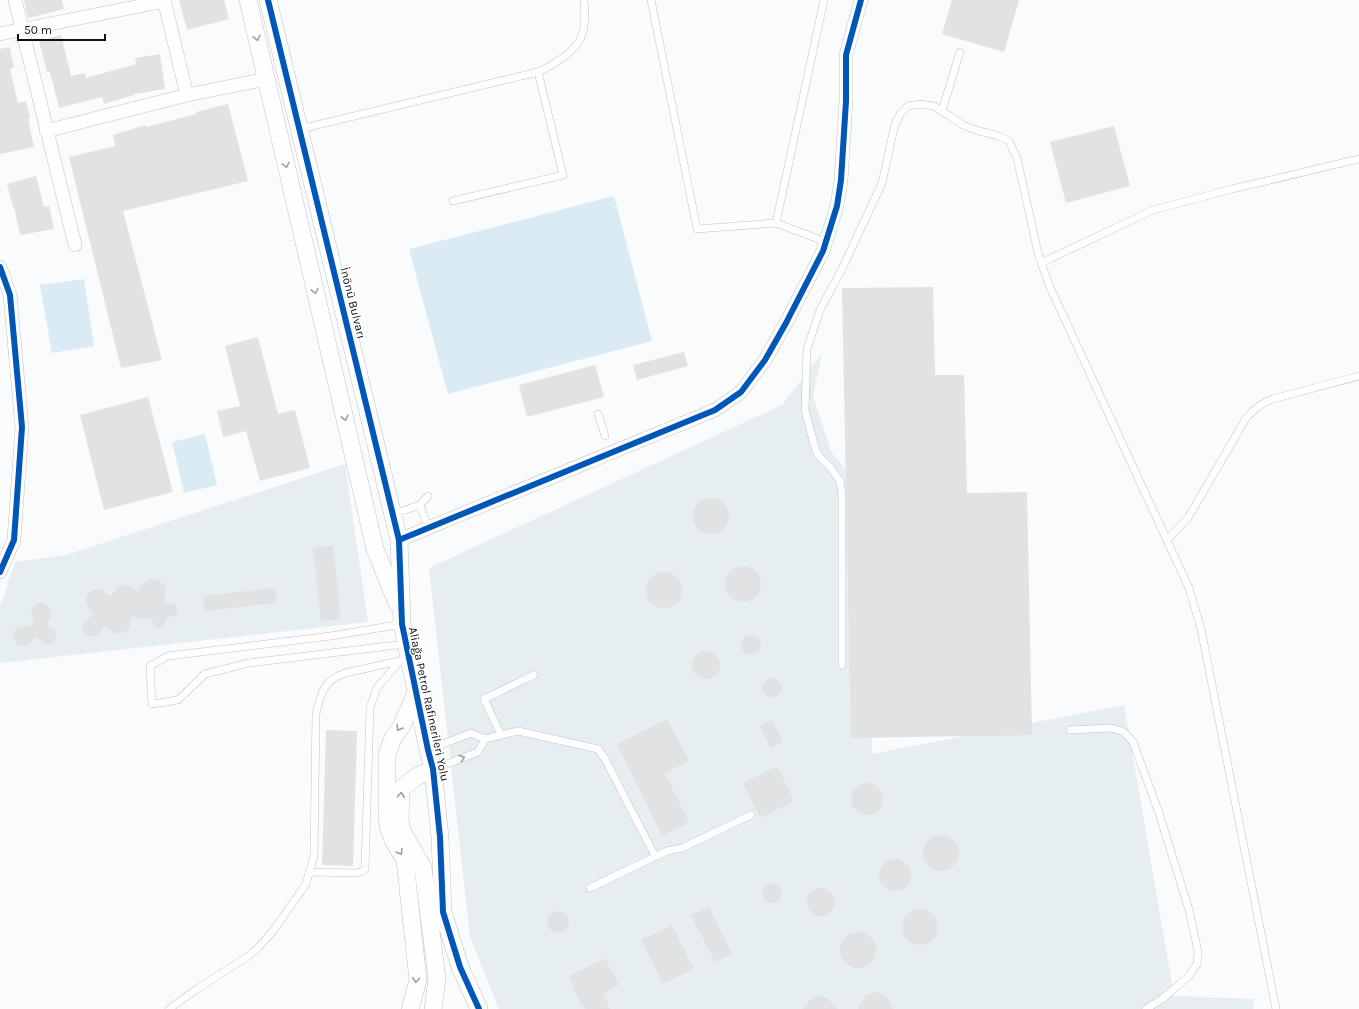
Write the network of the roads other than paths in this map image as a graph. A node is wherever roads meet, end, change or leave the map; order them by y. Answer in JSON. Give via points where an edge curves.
{"nodes":[{"id":1,"x":15,"y":0,"type":"edge"},
{"id":2,"x":164,"y":0,"type":"edge"},
{"id":3,"x":248,"y":0,"type":"edge"},
{"id":4,"x":268,"y":0,"type":"edge"},
{"id":5,"x":584,"y":0,"type":"edge"},
{"id":6,"x":651,"y":0,"type":"edge"},
{"id":7,"x":824,"y":0,"type":"edge"},
{"id":8,"x":861,"y":0,"type":"edge"},
{"id":9,"x":23,"y":30,"type":"junction"},
{"id":10,"x":0,"y":34,"type":"edge"},
{"id":11,"x":960,"y":52,"type":"dead end"},
{"id":12,"x":538,"y":72,"type":"junction"},
{"id":13,"x":267,"y":80,"type":"junction"},
{"id":14,"x":187,"y":95,"type":"junction"},
{"id":15,"x":942,"y":111,"type":"junction"},
{"id":16,"x":300,"y":129,"type":"junction"},
{"id":17,"x":46,"y":131,"type":"junction"},
{"id":18,"x":1359,"y":159,"type":"edge"},
{"id":19,"x":453,"y":201,"type":"dead end"},
{"id":20,"x":776,"y":223,"type":"junction"},
{"id":21,"x":826,"y":242,"type":"junction"},
{"id":22,"x":75,"y":245,"type":"dead end"},
{"id":23,"x":1041,"y":262,"type":"junction"},
{"id":24,"x":0,"y":267,"type":"edge"},
{"id":25,"x":1359,"y":376,"type":"edge"},
{"id":26,"x":598,"y":414,"type":"dead end"},
{"id":27,"x":605,"y":436,"type":"dead end"},
{"id":28,"x":428,"y":496,"type":"dead end"},
{"id":29,"x":420,"y":505,"type":"junction"},
{"id":30,"x":393,"y":514,"type":"junction"},
{"id":31,"x":428,"y":528,"type":"junction"},
{"id":32,"x":399,"y":540,"type":"junction"},
{"id":33,"x":1167,"y":540,"type":"junction"},
{"id":34,"x":0,"y":572,"type":"edge"},
{"id":35,"x":401,"y":618,"type":"junction"},
{"id":36,"x":404,"y":655,"type":"junction"},
{"id":37,"x":842,"y":665,"type":"dead end"},
{"id":38,"x":534,"y":675,"type":"dead end"},
{"id":39,"x":416,"y":693,"type":"junction"},
{"id":40,"x":1070,"y":730,"type":"dead end"},
{"id":41,"x":502,"y":735,"type":"junction"},
{"id":42,"x":484,"y":739,"type":"junction"},
{"id":43,"x":428,"y":750,"type":"junction"},
{"id":44,"x":433,"y":769,"type":"junction"},
{"id":45,"x":751,"y":814,"type":"dead end"},
{"id":46,"x":655,"y":856,"type":"junction"},
{"id":47,"x":309,"y":872,"type":"junction"},
{"id":48,"x":590,"y":888,"type":"dead end"},
{"id":49,"x":426,"y":894,"type":"junction"},
{"id":50,"x":409,"y":895,"type":"junction"},
{"id":51,"x":429,"y":925,"type":"junction"},
{"id":52,"x":412,"y":926,"type":"junction"},
{"id":53,"x":433,"y":954,"type":"junction"},
{"id":54,"x":415,"y":956,"type":"junction"},
{"id":55,"x":169,"y":1009,"type":"edge"},
{"id":56,"x":410,"y":1009,"type":"edge"},
{"id":57,"x":433,"y":1009,"type":"edge"},
{"id":58,"x":479,"y":1009,"type":"edge"},
{"id":59,"x":1146,"y":1009,"type":"edge"},
{"id":60,"x":1276,"y":1009,"type":"edge"}],
"edges":[{"from":1,"to":9,"type":"street"},
{"from":2,"to":9,"type":"street"},
{"from":2,"to":14,"type":"street"},
{"from":3,"to":13,"type":"street","one_way":true},
{"from":4,"to":16,"type":"street","name":"İnönü Bulvarı"},
{"from":5,"to":12,"type":"lane","via":[[585,20],[580,40],[560,60]]},
{"from":6,"to":20,"type":"lane","via":[[697,229]]},
{"from":7,"to":20,"type":"lane"},
{"from":8,"to":21,"type":"street","via":[[846,54],[841,180],[837,206]]},
{"from":9,"to":10,"type":"street"},
{"from":9,"to":17,"type":"street"},
{"from":11,"to":15,"type":"lane"},
{"from":12,"to":16,"type":"lane"},
{"from":12,"to":19,"type":"lane","via":[[563,175]]},
{"from":13,"to":14,"type":"street"},
{"from":13,"to":35,"type":"street","one_way":true,"via":[[375,549]]},
{"from":14,"to":17,"type":"street"},
{"from":15,"to":23,"type":"lane","via":[[963,125],[1009,141],[1017,158]]},
{"from":15,"to":37,"type":"lane","via":[[934,106],[920,104],[908,106],[901,113],[895,124],[882,183],[820,310],[807,349],[805,410],[818,456],[840,481],[842,495]]},
{"from":16,"to":30,"type":"street","name":"İnönü Bulvarı"},
{"from":17,"to":22,"type":"street"},
{"from":18,"to":23,"type":"lane","via":[[1153,210]]},
{"from":20,"to":21,"type":"lane"},
{"from":21,"to":31,"type":"street","via":[[765,360],[741,392],[715,410]]},
{"from":23,"to":33,"type":"lane","via":[[1049,285]]},
{"from":24,"to":34,"type":"street","via":[[10,295],[22,427],[14,540]]},
{"from":25,"to":33,"type":"lane","via":[[1273,399],[1253,410],[1188,518]]},
{"from":26,"to":27,"type":"lane"},
{"from":28,"to":29,"type":"lane"},
{"from":29,"to":30,"type":"lane"},
{"from":29,"to":31,"type":"lane"},
{"from":30,"to":32,"type":"street","name":"İnönü Bulvarı"},
{"from":31,"to":32,"type":"street"},
{"from":32,"to":35,"type":"street","name":"İnönü Bulvarı"},
{"from":33,"to":60,"type":"lane","via":[[1189,588],[1201,629]]},
{"from":35,"to":36,"type":"street","name":"Aliağa Petrol Rafinerileri Yolu"},
{"from":35,"to":36,"type":"lane","via":[[331,636],[168,656],[150,666],[152,704],[178,700],[204,674],[249,663]]},
{"from":36,"to":39,"type":"street","name":"Aliağa Petrol Rafinerileri Yolu"},
{"from":36,"to":47,"type":"lane","via":[[340,675],[327,683],[322,690],[316,714],[314,856]]},
{"from":36,"to":47,"type":"lane","via":[[377,688],[370,708],[365,869],[356,873]]},
{"from":38,"to":41,"type":"lane","via":[[484,699]]},
{"from":39,"to":43,"type":"street","name":"Aliağa Petrol Rafinerileri Yolu"},
{"from":39,"to":50,"type":"street","one_way":true,"via":[[387,754],[388,826],[405,860]]},
{"from":40,"to":59,"type":"lane","via":[[1111,728],[1124,732],[1134,742],[1189,910],[1198,951],[1197,964],[1188,976]]},
{"from":41,"to":42,"type":"lane"},
{"from":41,"to":46,"type":"lane","via":[[518,731],[598,749]]},
{"from":42,"to":43,"type":"lane","via":[[471,732]]},
{"from":44,"to":42,"type":"lane","one_way":true,"via":[[478,752]]},
{"from":43,"to":44,"type":"street","name":"Aliağa Petrol Rafinerileri Yolu"},
{"from":49,"to":44,"type":"street","one_way":true,"via":[[423,868],[402,831],[401,789],[416,777]]},
{"from":44,"to":58,"type":"street","name":"Aliağa Petrol Rafinerileri Yolu","via":[[440,837],[443,912],[460,967]]},
{"from":45,"to":46,"type":"lane","via":[[682,848]]},
{"from":46,"to":48,"type":"lane"},
{"from":47,"to":55,"type":"lane","via":[[306,884],[274,931],[259,947]]},
{"from":49,"to":50,"type":"street"},
{"from":49,"to":51,"type":"street"},
{"from":50,"to":52,"type":"street"},
{"from":51,"to":52,"type":"street"},
{"from":51,"to":53,"type":"street"},
{"from":52,"to":54,"type":"street"},
{"from":53,"to":54,"type":"street"},
{"from":53,"to":57,"type":"street","via":[[437,980]]},
{"from":54,"to":56,"type":"street","one_way":true,"via":[[418,980]]}]}
